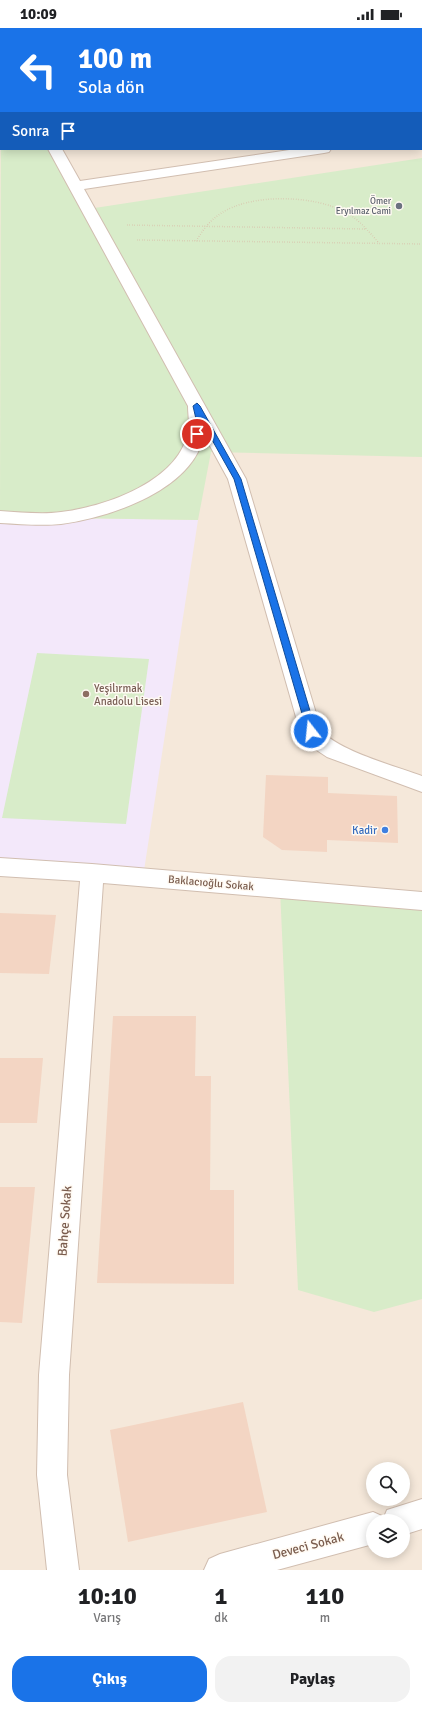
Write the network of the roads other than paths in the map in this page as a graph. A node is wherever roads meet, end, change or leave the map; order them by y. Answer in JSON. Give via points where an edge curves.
{"nodes":[{"id":1,"x":56,"y":150,"type":"edge"},
{"id":2,"x":317,"y":150,"type":"edge"},
{"id":3,"x":75,"y":186,"type":"junction"},
{"id":4,"x":197,"y":406,"type":"junction"},
{"id":5,"x":0,"y":517,"type":"edge"},
{"id":6,"x":422,"y":784,"type":"edge"},
{"id":7,"x":0,"y":867,"type":"edge"},
{"id":8,"x":92,"y":873,"type":"junction"},
{"id":9,"x":422,"y":902,"type":"edge"},
{"id":10,"x":422,"y":1514,"type":"edge"},
{"id":11,"x":410,"y":1518,"type":"edge"},
{"id":12,"x":366,"y":1530,"type":"edge"},
{"id":13,"x":63,"y":1570,"type":"edge"},
{"id":14,"x":220,"y":1570,"type":"edge"}],
"edges":[{"from":1,"to":3,"type":"street"},
{"from":2,"to":3,"type":"street"},
{"from":3,"to":4,"type":"street"},
{"from":4,"to":5,"type":"street","via":[[199,419],[192,448],[169,476],[152,488],[132,499],[85,514],[59,518]]},
{"from":4,"to":6,"type":"street","via":[[237,479],[311,731],[327,749]]},
{"from":7,"to":8,"type":"street","name":"Baklacıoğlu Sokak"},
{"from":8,"to":9,"type":"street","name":"Baklacıoğlu Sokak"},
{"from":8,"to":13,"type":"street","name":"Bahçe Sokak","via":[[54,1375],[52,1475]]},
{"from":10,"to":11,"type":"street"},
{"from":12,"to":14,"type":"street","name":"Deveci Sokak"}]}
